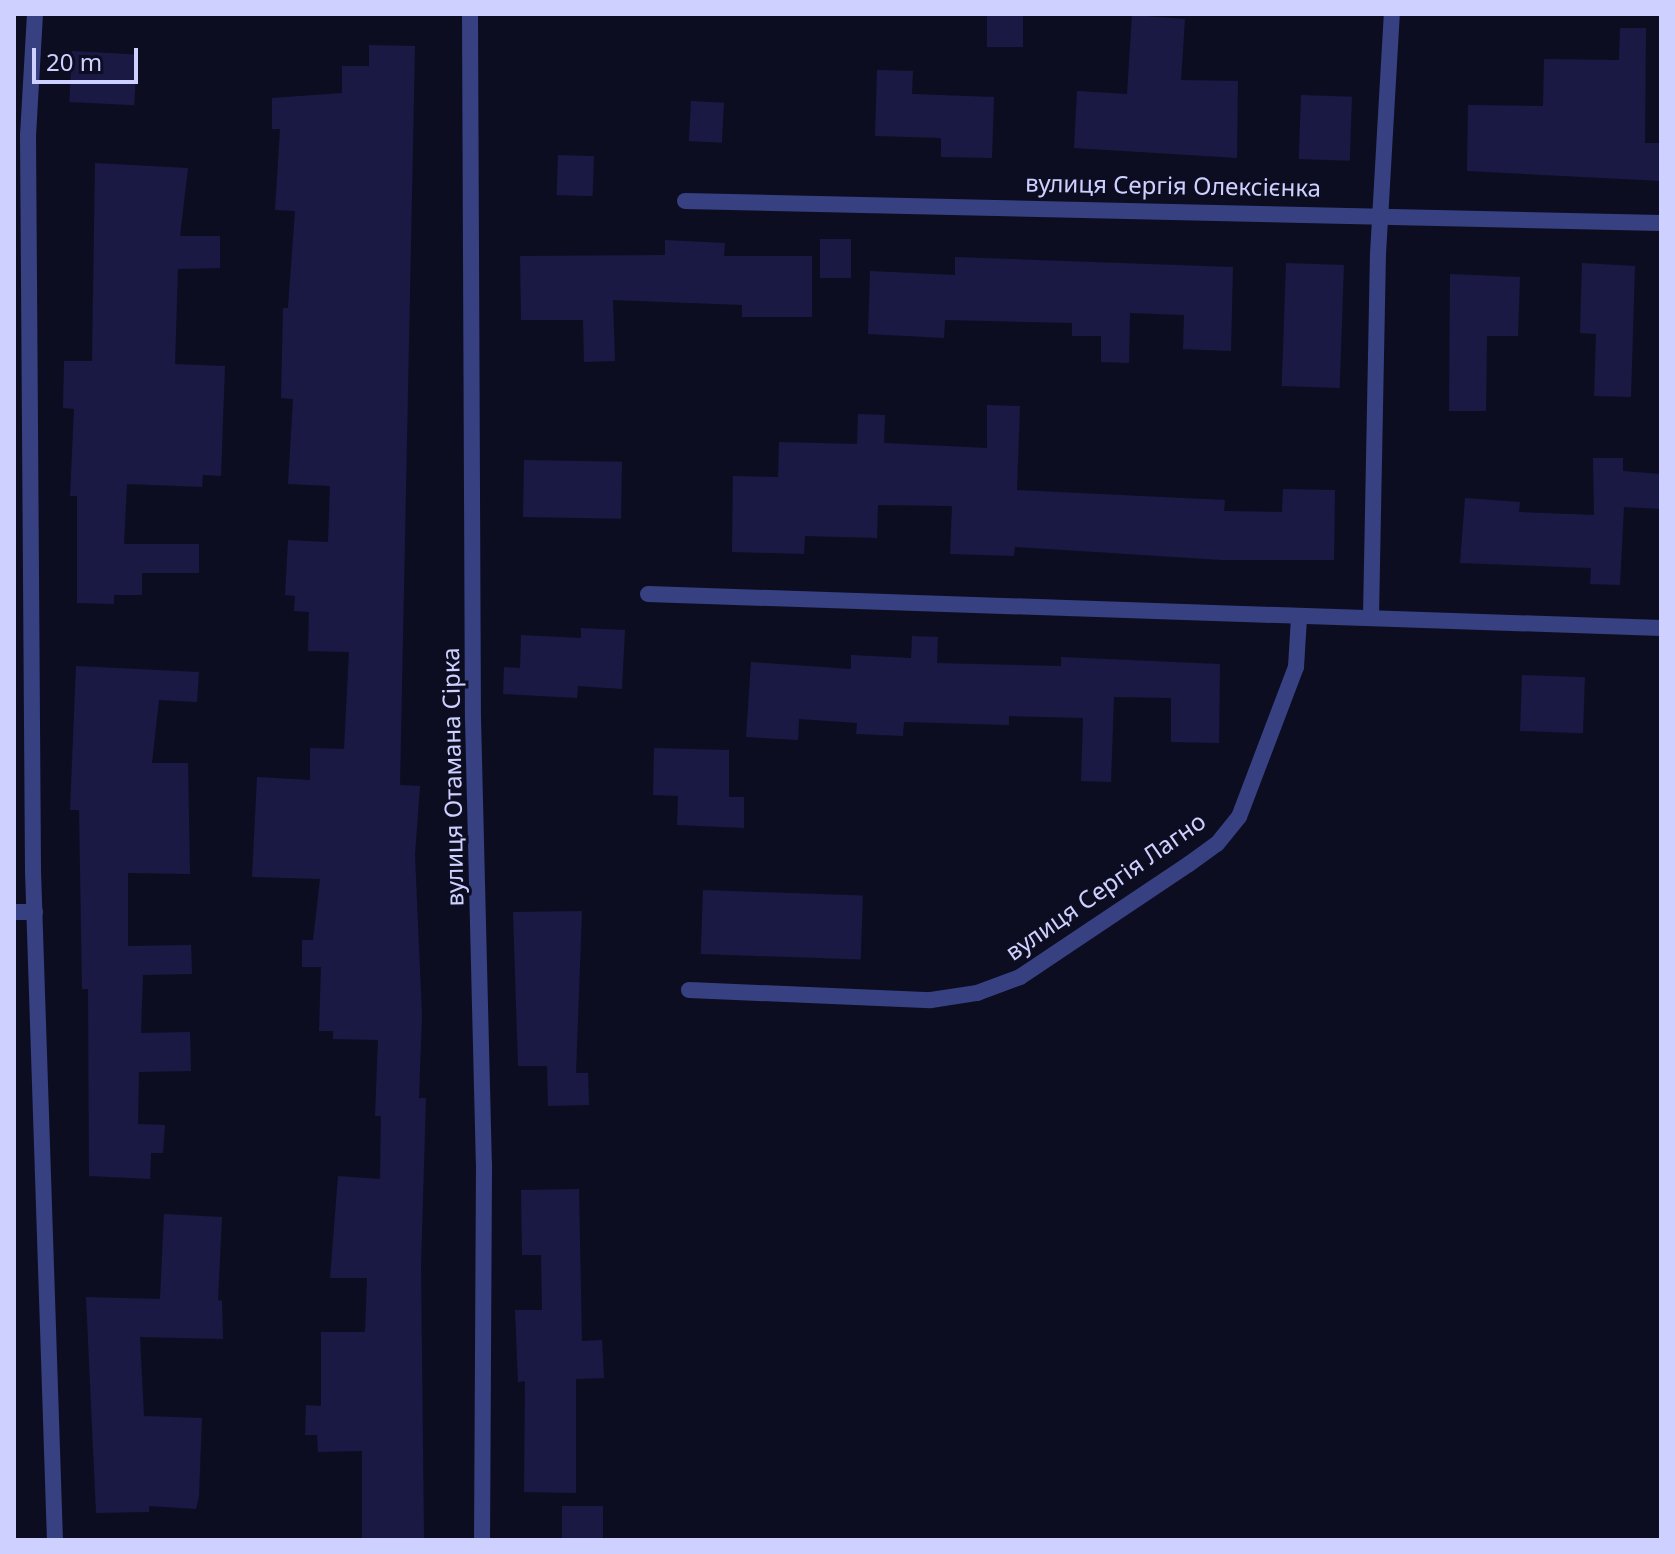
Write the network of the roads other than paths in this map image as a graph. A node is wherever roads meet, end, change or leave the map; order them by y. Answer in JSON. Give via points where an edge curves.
{"nodes":[{"id":1,"x":35,"y":14,"type":"edge"},
{"id":2,"x":470,"y":14,"type":"edge"},
{"id":3,"x":1392,"y":14,"type":"edge"},
{"id":4,"x":685,"y":201,"type":"dead end"},
{"id":5,"x":1382,"y":213,"type":"junction"},
{"id":6,"x":1661,"y":223,"type":"edge"},
{"id":7,"x":648,"y":594,"type":"dead end"},
{"id":8,"x":1371,"y":616,"type":"junction"},
{"id":9,"x":1299,"y":618,"type":"junction"},
{"id":10,"x":1661,"y":628,"type":"edge"},
{"id":11,"x":14,"y":912,"type":"edge"},
{"id":12,"x":35,"y":912,"type":"junction"},
{"id":13,"x":689,"y":990,"type":"dead end"},
{"id":14,"x":55,"y":1540,"type":"edge"},
{"id":15,"x":482,"y":1540,"type":"edge"}],
"edges":[{"from":1,"to":12,"type":"street","via":[[28,135]]},
{"from":2,"to":15,"type":"street","name":"вулиця Отамана Сірка","via":[[473,719],[484,1164]]},
{"from":3,"to":5,"type":"street"},
{"from":4,"to":5,"type":"street","name":"вулиця Сергія Олексієнка"},
{"from":5,"to":6,"type":"street","name":"вулиця Сергія Олексієнка"},
{"from":5,"to":8,"type":"street"},
{"from":7,"to":9,"type":"street"},
{"from":8,"to":9,"type":"street"},
{"from":8,"to":10,"type":"street","via":[[1458,624]]},
{"from":9,"to":13,"type":"street","name":"вулиця Сергія Лагно","via":[[1296,667],[1239,817],[1217,844],[1020,977],[977,993],[931,1000]]},
{"from":11,"to":12,"type":"street"},
{"from":12,"to":14,"type":"street"}]}
